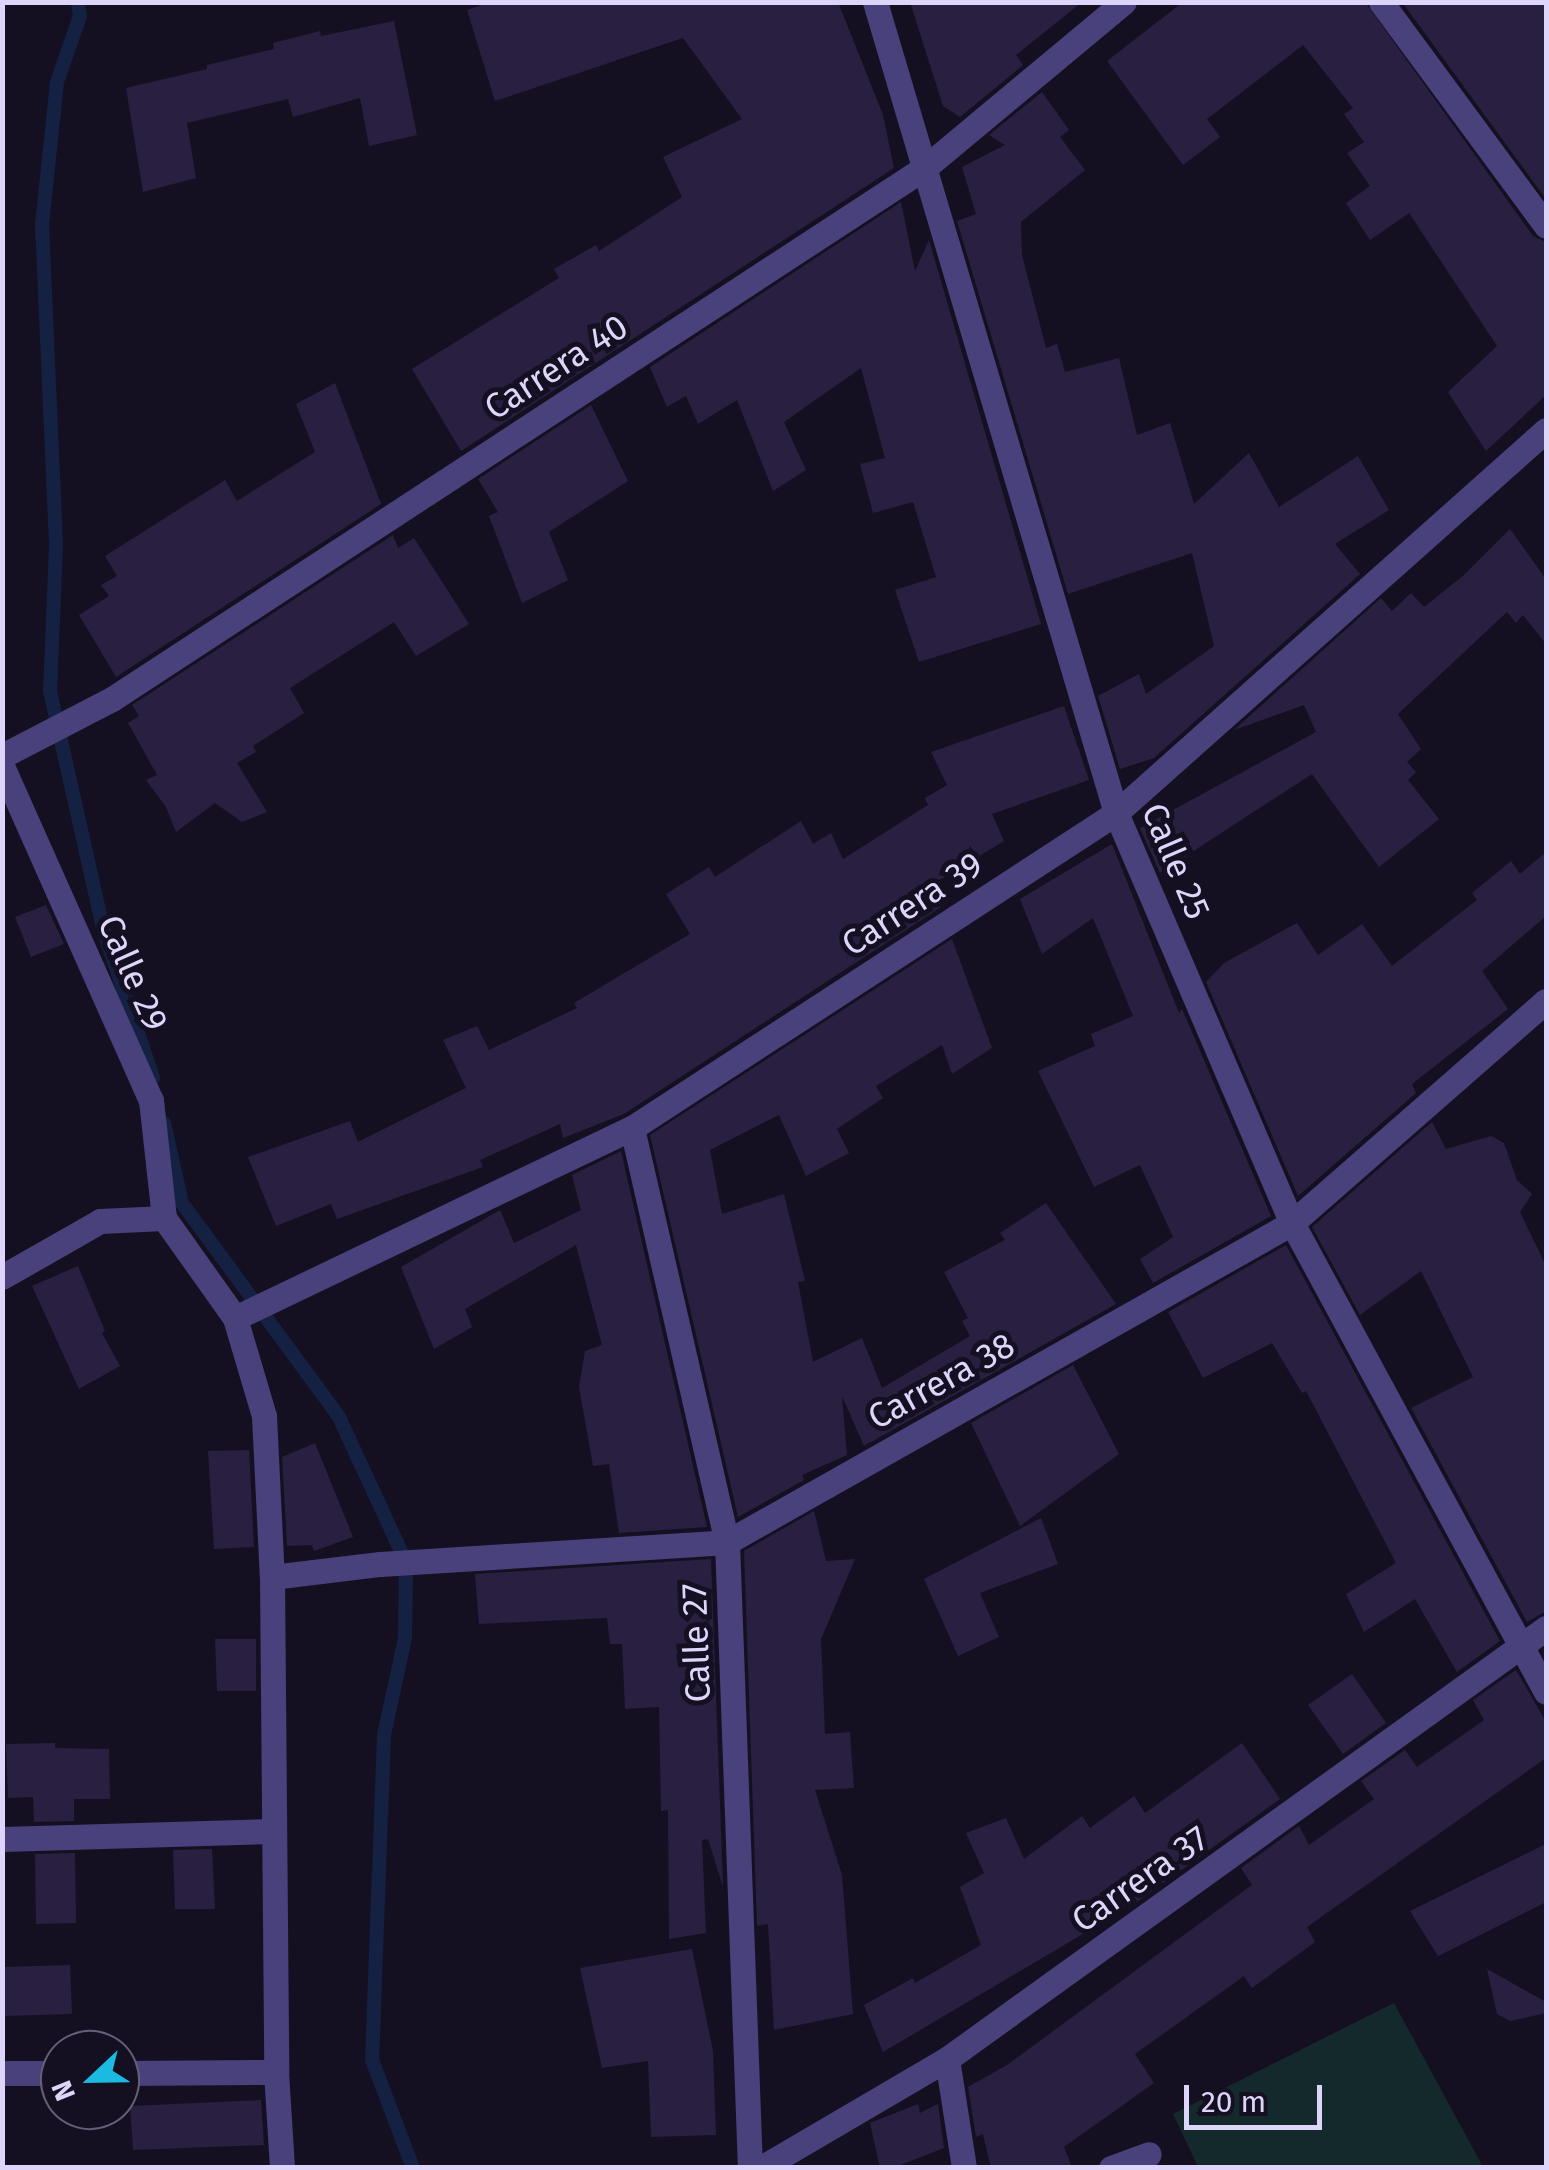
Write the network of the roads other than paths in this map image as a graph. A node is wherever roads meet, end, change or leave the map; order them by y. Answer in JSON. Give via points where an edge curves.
{"nodes":[{"id":1,"x":875,"y":2,"type":"edge"},
{"id":2,"x":1124,"y":2,"type":"edge"},
{"id":3,"x":1382,"y":2,"type":"edge"},
{"id":4,"x":927,"y":166,"type":"junction"},
{"id":5,"x":1546,"y":226,"type":"edge"},
{"id":6,"x":1546,"y":430,"type":"edge"},
{"id":7,"x":7,"y":757,"type":"edge"},
{"id":8,"x":1116,"y":813,"type":"junction"},
{"id":9,"x":1546,"y":1001,"type":"edge"},
{"id":10,"x":632,"y":1128,"type":"junction"},
{"id":11,"x":164,"y":1218,"type":"junction"},
{"id":12,"x":1292,"y":1223,"type":"junction"},
{"id":13,"x":2,"y":1276,"type":"edge"},
{"id":14,"x":235,"y":1318,"type":"junction"},
{"id":15,"x":728,"y":1542,"type":"junction"},
{"id":16,"x":272,"y":1577,"type":"junction"},
{"id":17,"x":1546,"y":1628,"type":"edge"},
{"id":18,"x":1523,"y":1648,"type":"junction"},
{"id":19,"x":1546,"y":1692,"type":"edge"},
{"id":20,"x":274,"y":1830,"type":"junction"},
{"id":21,"x":2,"y":1839,"type":"edge"},
{"id":22,"x":947,"y":2059,"type":"junction"},
{"id":23,"x":140,"y":2072,"type":"edge"},
{"id":24,"x":276,"y":2072,"type":"junction"},
{"id":25,"x":2,"y":2073,"type":"edge"},
{"id":26,"x":40,"y":2073,"type":"edge"},
{"id":27,"x":1149,"y":2154,"type":"dead end"},
{"id":28,"x":282,"y":2168,"type":"edge"},
{"id":29,"x":750,"y":2168,"type":"edge"},
{"id":30,"x":761,"y":2168,"type":"edge"},
{"id":31,"x":964,"y":2168,"type":"edge"},
{"id":32,"x":1111,"y":2168,"type":"edge"}],
"edges":[{"from":1,"to":4,"type":"street","name":"Calle 25"},
{"from":2,"to":4,"type":"street","name":"Carrera 40"},
{"from":3,"to":5,"type":"street"},
{"from":4,"to":7,"type":"street","name":"Carrera 40","via":[[112,699]]},
{"from":4,"to":8,"type":"street","name":"Calle 25"},
{"from":6,"to":8,"type":"street","name":"Carrera 39"},
{"from":7,"to":11,"type":"street","name":"Calle 29","via":[[151,1100]]},
{"from":8,"to":10,"type":"street","name":"Carrera 39"},
{"from":8,"to":12,"type":"street","name":"Calle 25"},
{"from":9,"to":12,"type":"street","name":"Carrera 38"},
{"from":10,"to":14,"type":"street","name":"Carrera 39"},
{"from":10,"to":15,"type":"street","name":"Calle 27"},
{"from":11,"to":13,"type":"street","via":[[100,1221]]},
{"from":11,"to":14,"type":"street"},
{"from":12,"to":15,"type":"street","name":"Carrera 38"},
{"from":12,"to":18,"type":"street","name":"Calle 25"},
{"from":14,"to":16,"type":"street","via":[[264,1416]]},
{"from":15,"to":16,"type":"street","name":"Carrera 38"},
{"from":15,"to":29,"type":"street","name":"Calle 27"},
{"from":16,"to":20,"type":"street"},
{"from":17,"to":18,"type":"street","name":"Carrera 37"},
{"from":18,"to":19,"type":"street","name":"Calle 25"},
{"from":18,"to":22,"type":"street","name":"Carrera 37"},
{"from":20,"to":21,"type":"street"},
{"from":20,"to":24,"type":"street"},
{"from":22,"to":30,"type":"street","name":"Carrera 37"},
{"from":22,"to":31,"type":"street"},
{"from":23,"to":24,"type":"street"},
{"from":24,"to":28,"type":"street"},
{"from":25,"to":26,"type":"street"},
{"from":27,"to":32,"type":"street"}]}
